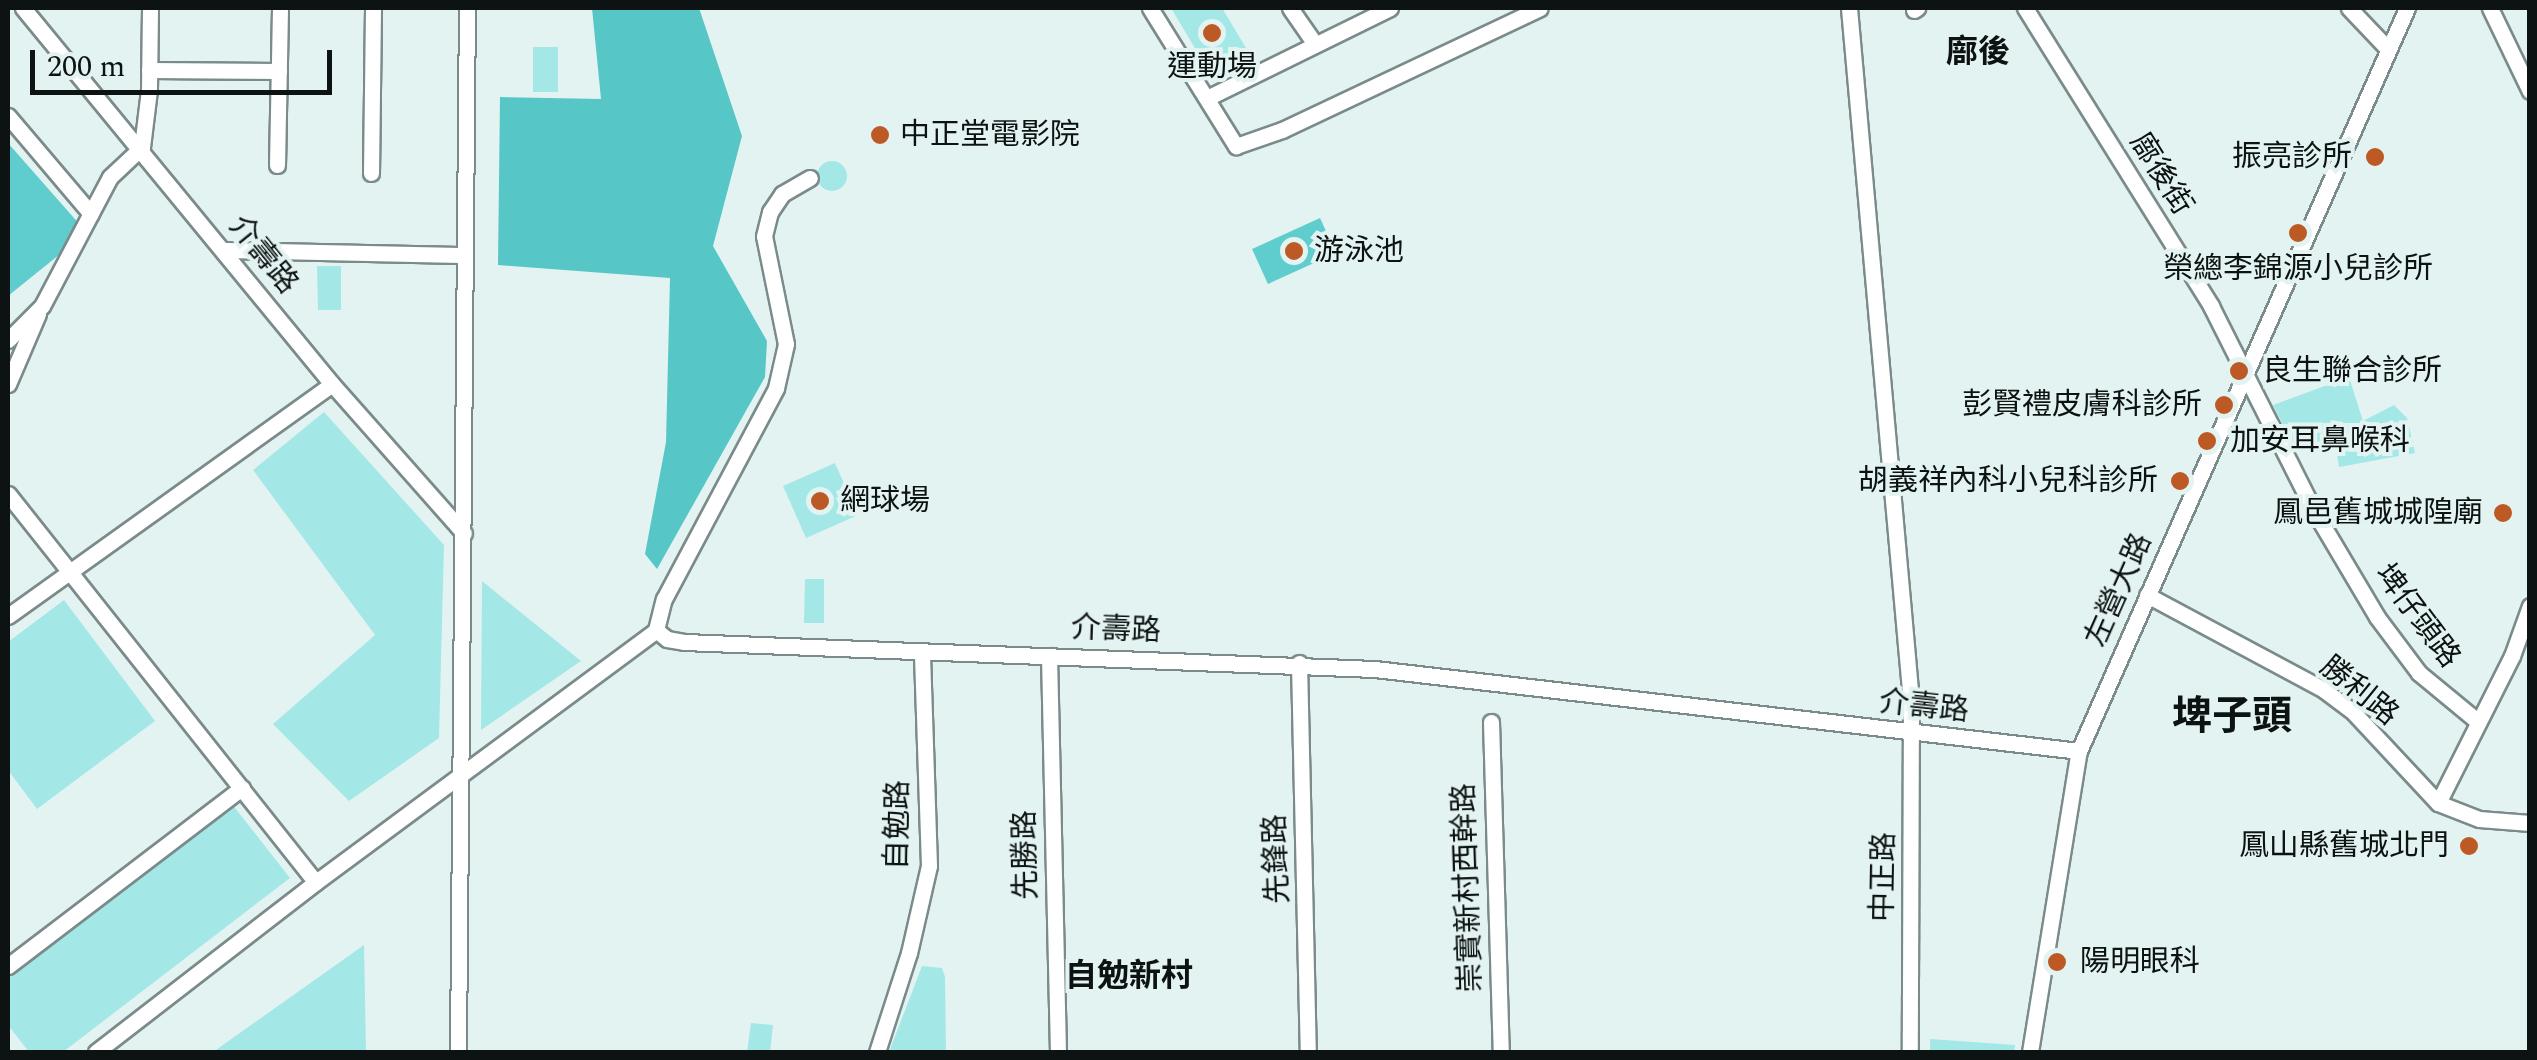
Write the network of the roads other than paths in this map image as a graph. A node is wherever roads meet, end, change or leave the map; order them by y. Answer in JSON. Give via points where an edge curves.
{"nodes":[{"id":1,"x":22,"y":8,"type":"edge"},
{"id":2,"x":150,"y":8,"type":"edge"},
{"id":3,"x":280,"y":8,"type":"edge"},
{"id":4,"x":372,"y":8,"type":"edge"},
{"id":5,"x":467,"y":8,"type":"edge"},
{"id":6,"x":1150,"y":8,"type":"edge"},
{"id":7,"x":1290,"y":8,"type":"edge"},
{"id":8,"x":1390,"y":8,"type":"edge"},
{"id":9,"x":1540,"y":8,"type":"edge"},
{"id":10,"x":1849,"y":8,"type":"edge"},
{"id":11,"x":2025,"y":8,"type":"edge"},
{"id":12,"x":2349,"y":8,"type":"edge"},
{"id":13,"x":2408,"y":8,"type":"edge"},
{"id":14,"x":2490,"y":8,"type":"edge"},
{"id":15,"x":1314,"y":44,"type":"junction"},
{"id":16,"x":2388,"y":49,"type":"junction"},
{"id":17,"x":149,"y":70,"type":"junction"},
{"id":18,"x":279,"y":71,"type":"junction"},
{"id":19,"x":2530,"y":91,"type":"edge"},
{"id":20,"x":1207,"y":98,"type":"junction"},
{"id":21,"x":8,"y":116,"type":"edge"},
{"id":22,"x":142,"y":147,"type":"junction"},
{"id":23,"x":277,"y":165,"type":"dead end"},
{"id":24,"x":371,"y":173,"type":"dead end"},
{"id":25,"x":810,"y":178,"type":"dead end"},
{"id":26,"x":91,"y":214,"type":"junction"},
{"id":27,"x":223,"y":250,"type":"junction"},
{"id":28,"x":464,"y":255,"type":"junction"},
{"id":29,"x":42,"y":306,"type":"junction"},
{"id":30,"x":8,"y":340,"type":"edge"},
{"id":31,"x":2247,"y":371,"type":"junction"},
{"id":32,"x":8,"y":384,"type":"edge"},
{"id":33,"x":332,"y":384,"type":"junction"},
{"id":34,"x":8,"y":494,"type":"edge"},
{"id":35,"x":464,"y":534,"type":"junction"},
{"id":36,"x":68,"y":573,"type":"junction"},
{"id":37,"x":2147,"y":595,"type":"junction"},
{"id":38,"x":2530,"y":606,"type":"edge"},
{"id":39,"x":8,"y":616,"type":"edge"},
{"id":40,"x":656,"y":630,"type":"junction"},
{"id":41,"x":922,"y":650,"type":"junction"},
{"id":42,"x":1048,"y":656,"type":"junction"},
{"id":43,"x":1299,"y":663,"type":"junction"},
{"id":44,"x":2476,"y":720,"type":"junction"},
{"id":45,"x":1491,"y":722,"type":"dead end"},
{"id":46,"x":1913,"y":735,"type":"junction"},
{"id":47,"x":2078,"y":752,"type":"junction"},
{"id":48,"x":462,"y":777,"type":"junction"},
{"id":49,"x":242,"y":788,"type":"junction"},
{"id":50,"x":2438,"y":803,"type":"junction"},
{"id":51,"x":2530,"y":823,"type":"edge"},
{"id":52,"x":316,"y":882,"type":"junction"},
{"id":53,"x":8,"y":966,"type":"edge"},
{"id":54,"x":96,"y":1052,"type":"edge"},
{"id":55,"x":458,"y":1052,"type":"edge"},
{"id":56,"x":877,"y":1052,"type":"edge"},
{"id":57,"x":1058,"y":1052,"type":"edge"},
{"id":58,"x":1308,"y":1052,"type":"edge"},
{"id":59,"x":1500,"y":1052,"type":"edge"},
{"id":60,"x":1910,"y":1052,"type":"edge"},
{"id":61,"x":2030,"y":1052,"type":"edge"}],
"edges":[{"from":1,"to":22,"type":"street","name":"介壽路"},
{"from":2,"to":17,"type":"street"},
{"from":3,"to":18,"type":"street"},
{"from":4,"to":24,"type":"street"},
{"from":5,"to":28,"type":"street"},
{"from":6,"to":20,"type":"street"},
{"from":7,"to":15,"type":"street"},
{"from":8,"to":15,"type":"street"},
{"from":9,"to":20,"type":"street","via":[[1236,146]]},
{"from":10,"to":46,"type":"street","name":"中正路"},
{"from":11,"to":31,"type":"street","name":"廍後街"},
{"from":12,"to":16,"type":"street"},
{"from":13,"to":16,"type":"street","name":"左營大路"},
{"from":14,"to":19,"type":"street"},
{"from":15,"to":20,"type":"street"},
{"from":16,"to":31,"type":"street","name":"左營大路"},
{"from":17,"to":18,"type":"street"},
{"from":17,"to":22,"type":"street"},
{"from":18,"to":23,"type":"street"},
{"from":21,"to":26,"type":"street"},
{"from":22,"to":26,"type":"street","via":[[110,178]]},
{"from":22,"to":27,"type":"street","name":"介壽路"},
{"from":25,"to":40,"type":"street","via":[[782,194],[764,236],[786,344],[776,388],[664,599]]},
{"from":26,"to":29,"type":"street"},
{"from":27,"to":28,"type":"street"},
{"from":27,"to":33,"type":"street","name":"介壽路"},
{"from":28,"to":35,"type":"street"},
{"from":29,"to":30,"type":"street"},
{"from":29,"to":32,"type":"street"},
{"from":31,"to":37,"type":"street","name":"左營大路"},
{"from":31,"to":44,"type":"street","name":"埤仔頭路","via":[[2313,509],[2377,616],[2420,673]]},
{"from":33,"to":35,"type":"street","name":"介壽路"},
{"from":33,"to":36,"type":"street"},
{"from":34,"to":36,"type":"street"},
{"from":35,"to":48,"type":"street"},
{"from":36,"to":39,"type":"street"},
{"from":36,"to":49,"type":"street"},
{"from":37,"to":47,"type":"street","name":"左營大路"},
{"from":37,"to":50,"type":"street","name":"勝利路","via":[[2324,690]]},
{"from":38,"to":44,"type":"street","via":[[2512,656]]},
{"from":40,"to":41,"type":"street","name":"介壽路","via":[[684,642]]},
{"from":40,"to":48,"type":"street"},
{"from":41,"to":42,"type":"street","name":"介壽路"},
{"from":41,"to":56,"type":"street","name":"自勉路","via":[[929,866],[910,953]]},
{"from":42,"to":43,"type":"street","name":"介壽路"},
{"from":42,"to":57,"type":"street","name":"先勝路"},
{"from":43,"to":46,"type":"street","name":"介壽路","via":[[1710,706]]},
{"from":43,"to":58,"type":"street","name":"先鋒路"},
{"from":44,"to":50,"type":"street"},
{"from":45,"to":59,"type":"street","name":"崇實新村西幹路"},
{"from":46,"to":47,"type":"street","name":"介壽路"},
{"from":46,"to":60,"type":"street","name":"中正路"},
{"from":47,"to":61,"type":"street","name":"左營大路"},
{"from":48,"to":52,"type":"street"},
{"from":48,"to":55,"type":"street"},
{"from":49,"to":52,"type":"street"},
{"from":49,"to":53,"type":"street"},
{"from":50,"to":51,"type":"street","name":"勝利路","via":[[2480,819]]},
{"from":52,"to":54,"type":"street"}]}
